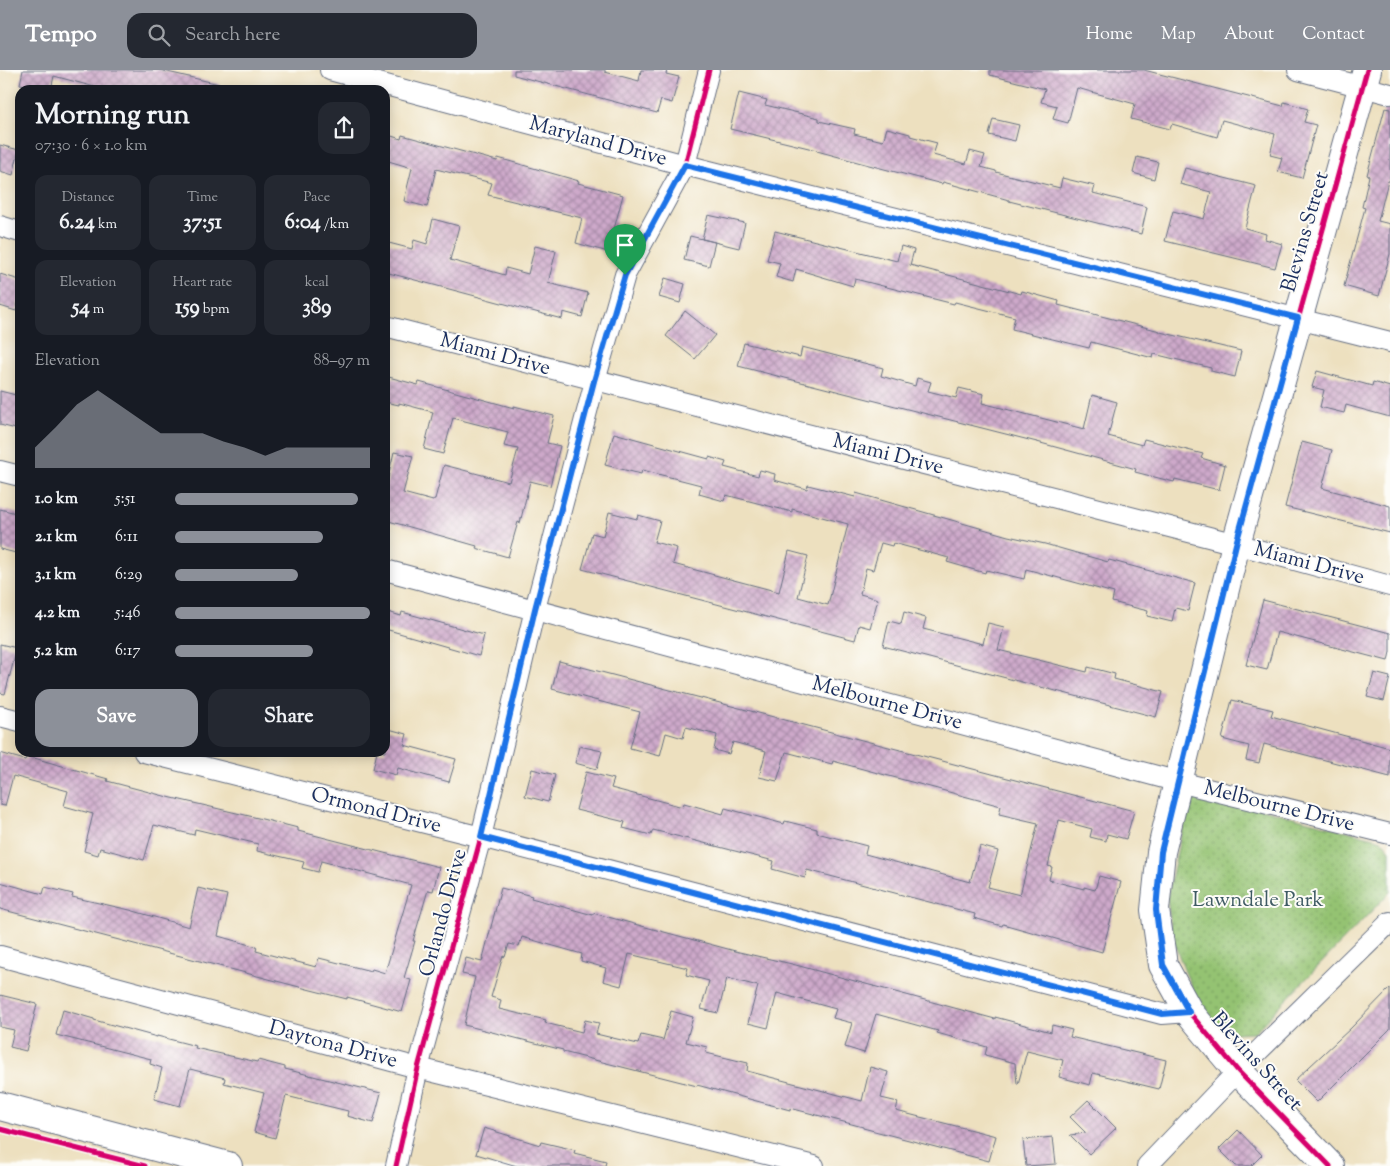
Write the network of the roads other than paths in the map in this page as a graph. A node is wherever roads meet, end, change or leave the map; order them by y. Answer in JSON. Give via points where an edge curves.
{"nodes":[{"id":1,"x":330,"y":70,"type":"edge"},
{"id":2,"x":709,"y":70,"type":"edge"},
{"id":3,"x":1298,"y":70,"type":"edge"},
{"id":4,"x":1365,"y":78,"type":"edge"},
{"id":5,"x":386,"y":85,"type":"edge"},
{"id":6,"x":390,"y":86,"type":"edge"},
{"id":7,"x":1390,"y":94,"type":"edge"},
{"id":8,"x":685,"y":165,"type":"junction"},
{"id":9,"x":0,"y":226,"type":"edge"},
{"id":10,"x":15,"y":230,"type":"edge"},
{"id":11,"x":1298,"y":318,"type":"junction"},
{"id":12,"x":390,"y":327,"type":"edge"},
{"id":13,"x":1390,"y":342,"type":"edge"},
{"id":14,"x":594,"y":381,"type":"junction"},
{"id":15,"x":0,"y":471,"type":"edge"},
{"id":16,"x":15,"y":475,"type":"edge"},
{"id":17,"x":1236,"y":544,"type":"junction"},
{"id":18,"x":390,"y":571,"type":"edge"},
{"id":19,"x":1390,"y":586,"type":"edge"},
{"id":20,"x":535,"y":609,"type":"junction"},
{"id":21,"x":0,"y":716,"type":"edge"},
{"id":22,"x":15,"y":720,"type":"edge"},
{"id":23,"x":164,"y":757,"type":"edge"},
{"id":24,"x":1179,"y":782,"type":"junction"},
{"id":25,"x":1390,"y":834,"type":"edge"},
{"id":26,"x":481,"y":837,"type":"junction"},
{"id":27,"x":1390,"y":922,"type":"edge"},
{"id":28,"x":0,"y":956,"type":"edge"},
{"id":29,"x":1189,"y":1012,"type":"junction"},
{"id":30,"x":418,"y":1068,"type":"junction"},
{"id":31,"x":1238,"y":1071,"type":"junction"},
{"id":32,"x":0,"y":1106,"type":"edge"},
{"id":33,"x":228,"y":1166,"type":"edge"},
{"id":34,"x":396,"y":1166,"type":"edge"},
{"id":35,"x":814,"y":1166,"type":"edge"},
{"id":36,"x":1147,"y":1166,"type":"edge"},
{"id":37,"x":1330,"y":1166,"type":"edge"}],
"edges":[{"from":1,"to":5,"type":"street","name":"Maryland Drive"},
{"from":2,"to":8,"type":"street","name":"Orlando Drive"},
{"from":3,"to":4,"type":"street"},
{"from":4,"to":7,"type":"street"},
{"from":4,"to":11,"type":"street","name":"Blevins Street"},
{"from":6,"to":8,"type":"street","name":"Maryland Drive"},
{"from":8,"to":11,"type":"street","name":"Maryland Drive"},
{"from":8,"to":14,"type":"street","name":"Orlando Drive","via":[[625,275]]},
{"from":9,"to":10,"type":"street"},
{"from":11,"to":13,"type":"street","name":"Maryland Drive"},
{"from":11,"to":17,"type":"street","name":"Blevins Street"},
{"from":12,"to":14,"type":"street","name":"Miami Drive"},
{"from":14,"to":17,"type":"street","name":"Miami Drive"},
{"from":14,"to":20,"type":"street","name":"Orlando Drive"},
{"from":15,"to":16,"type":"street"},
{"from":17,"to":19,"type":"street","name":"Miami Drive"},
{"from":17,"to":24,"type":"street","name":"Blevins Street"},
{"from":18,"to":20,"type":"street","name":"Melbourne Drive"},
{"from":20,"to":24,"type":"street","name":"Melbourne Drive"},
{"from":20,"to":26,"type":"street","name":"Orlando Drive"},
{"from":21,"to":22,"type":"street"},
{"from":23,"to":26,"type":"street","name":"Ormond Drive"},
{"from":24,"to":25,"type":"street","name":"Melbourne Drive"},
{"from":24,"to":29,"type":"street","name":"Blevins Street","via":[[1161,852],[1156,910],[1163,965]]},
{"from":26,"to":29,"type":"street","name":"Ormond Drive","via":[[1162,1014]]},
{"from":26,"to":30,"type":"street","name":"Orlando Drive"},
{"from":27,"to":31,"type":"street"},
{"from":28,"to":30,"type":"street","name":"Daytona Drive"},
{"from":29,"to":31,"type":"street","name":"Blevins Street"},
{"from":30,"to":34,"type":"street","name":"Orlando Drive"},
{"from":30,"to":35,"type":"street","name":"Daytona Drive"},
{"from":31,"to":36,"type":"street"},
{"from":31,"to":37,"type":"street","name":"Blevins Street"},
{"from":32,"to":33,"type":"street"}]}
